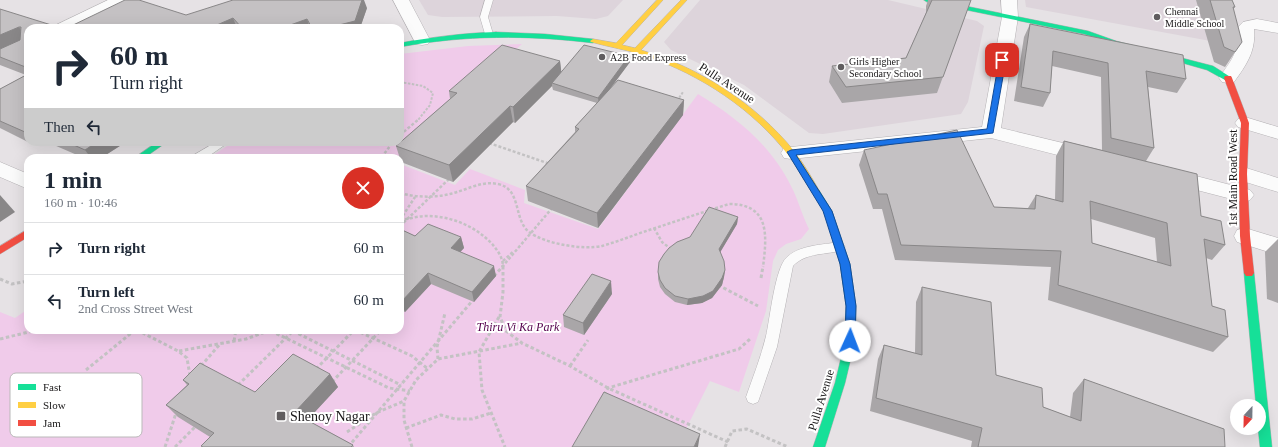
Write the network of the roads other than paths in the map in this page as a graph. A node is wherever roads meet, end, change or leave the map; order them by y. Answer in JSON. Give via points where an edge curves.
{"nodes":[{"id":1,"x":120,"y":0,"type":"edge"},
{"id":2,"x":401,"y":0,"type":"edge"},
{"id":3,"x":489,"y":0,"type":"edge"},
{"id":4,"x":660,"y":0,"type":"edge"},
{"id":5,"x":684,"y":0,"type":"edge"},
{"id":6,"x":927,"y":0,"type":"edge"},
{"id":7,"x":1009,"y":0,"type":"edge"},
{"id":8,"x":1010,"y":17,"type":"junction"},
{"id":9,"x":70,"y":24,"type":"edge"},
{"id":10,"x":1278,"y":28,"type":"edge"},
{"id":11,"x":489,"y":34,"type":"junction"},
{"id":12,"x":422,"y":40,"type":"junction"},
{"id":13,"x":404,"y":44,"type":"edge"},
{"id":14,"x":618,"y":45,"type":"junction"},
{"id":15,"x":637,"y":50,"type":"junction"},
{"id":16,"x":1228,"y":78,"type":"junction"},
{"id":17,"x":1246,"y":123,"type":"junction"},
{"id":18,"x":991,"y":132,"type":"junction"},
{"id":19,"x":1278,"y":132,"type":"edge"},
{"id":20,"x":157,"y":146,"type":"edge"},
{"id":21,"x":218,"y":146,"type":"edge"},
{"id":22,"x":791,"y":152,"type":"junction"},
{"id":23,"x":144,"y":154,"type":"edge"},
{"id":24,"x":204,"y":154,"type":"edge"},
{"id":25,"x":1106,"y":160,"type":"edge"},
{"id":26,"x":0,"y":169,"type":"edge"},
{"id":27,"x":1152,"y":172,"type":"edge"},
{"id":28,"x":1243,"y":174,"type":"junction"},
{"id":29,"x":24,"y":180,"type":"edge"},
{"id":30,"x":1278,"y":184,"type":"edge"},
{"id":31,"x":1244,"y":195,"type":"junction"},
{"id":32,"x":24,"y":235,"type":"edge"},
{"id":33,"x":1245,"y":236,"type":"junction"},
{"id":34,"x":839,"y":247,"type":"junction"},
{"id":35,"x":1278,"y":247,"type":"edge"},
{"id":36,"x":0,"y":251,"type":"edge"},
{"id":37,"x":753,"y":397,"type":"dead end"},
{"id":38,"x":819,"y":447,"type":"edge"},
{"id":39,"x":1266,"y":447,"type":"edge"}],
"edges":[{"from":1,"to":9,"type":"street"},
{"from":2,"to":12,"type":"street"},
{"from":3,"to":11,"type":"lane","via":[[484,17]]},
{"from":4,"to":14,"type":"street"},
{"from":5,"to":15,"type":"street"},
{"from":6,"to":8,"type":"street"},
{"from":7,"to":8,"type":"street"},
{"from":8,"to":16,"type":"street","via":[[1086,32],[1210,68]]},
{"from":8,"to":18,"type":"street"},
{"from":10,"to":16,"type":"street","via":[[1248,24],[1242,57]]},
{"from":11,"to":12,"type":"street","name":"Pulla Avenue"},
{"from":11,"to":14,"type":"street","name":"Pulla Avenue","via":[[565,37]]},
{"from":12,"to":13,"type":"street","name":"Pulla Avenue"},
{"from":14,"to":15,"type":"street","name":"Pulla Avenue"},
{"from":15,"to":22,"type":"street","name":"Pulla Avenue","via":[[668,61],[727,94],[756,116]]},
{"from":16,"to":17,"type":"street","name":"1st Main Road West"},
{"from":17,"to":19,"type":"street"},
{"from":17,"to":28,"type":"street","name":"1st Main Road West"},
{"from":18,"to":22,"type":"street"},
{"from":18,"to":25,"type":"street"},
{"from":20,"to":23,"type":"street"},
{"from":21,"to":24,"type":"lane"},
{"from":22,"to":34,"type":"street","name":"Pulla Avenue","via":[[828,211]]},
{"from":26,"to":29,"type":"street"},
{"from":27,"to":31,"type":"street"},
{"from":28,"to":30,"type":"street"},
{"from":28,"to":31,"type":"street","name":"1st Main Road West"},
{"from":31,"to":33,"type":"street","name":"1st Main Road West"},
{"from":32,"to":36,"type":"street"},
{"from":33,"to":35,"type":"street"},
{"from":33,"to":39,"type":"street","name":"1st Main Road West"},
{"from":34,"to":37,"type":"lane","via":[[798,255],[788,263],[776,329],[766,366]]},
{"from":34,"to":38,"type":"street","name":"Pulla Avenue","via":[[845,264],[851,306],[850,341],[840,383]]}]}
